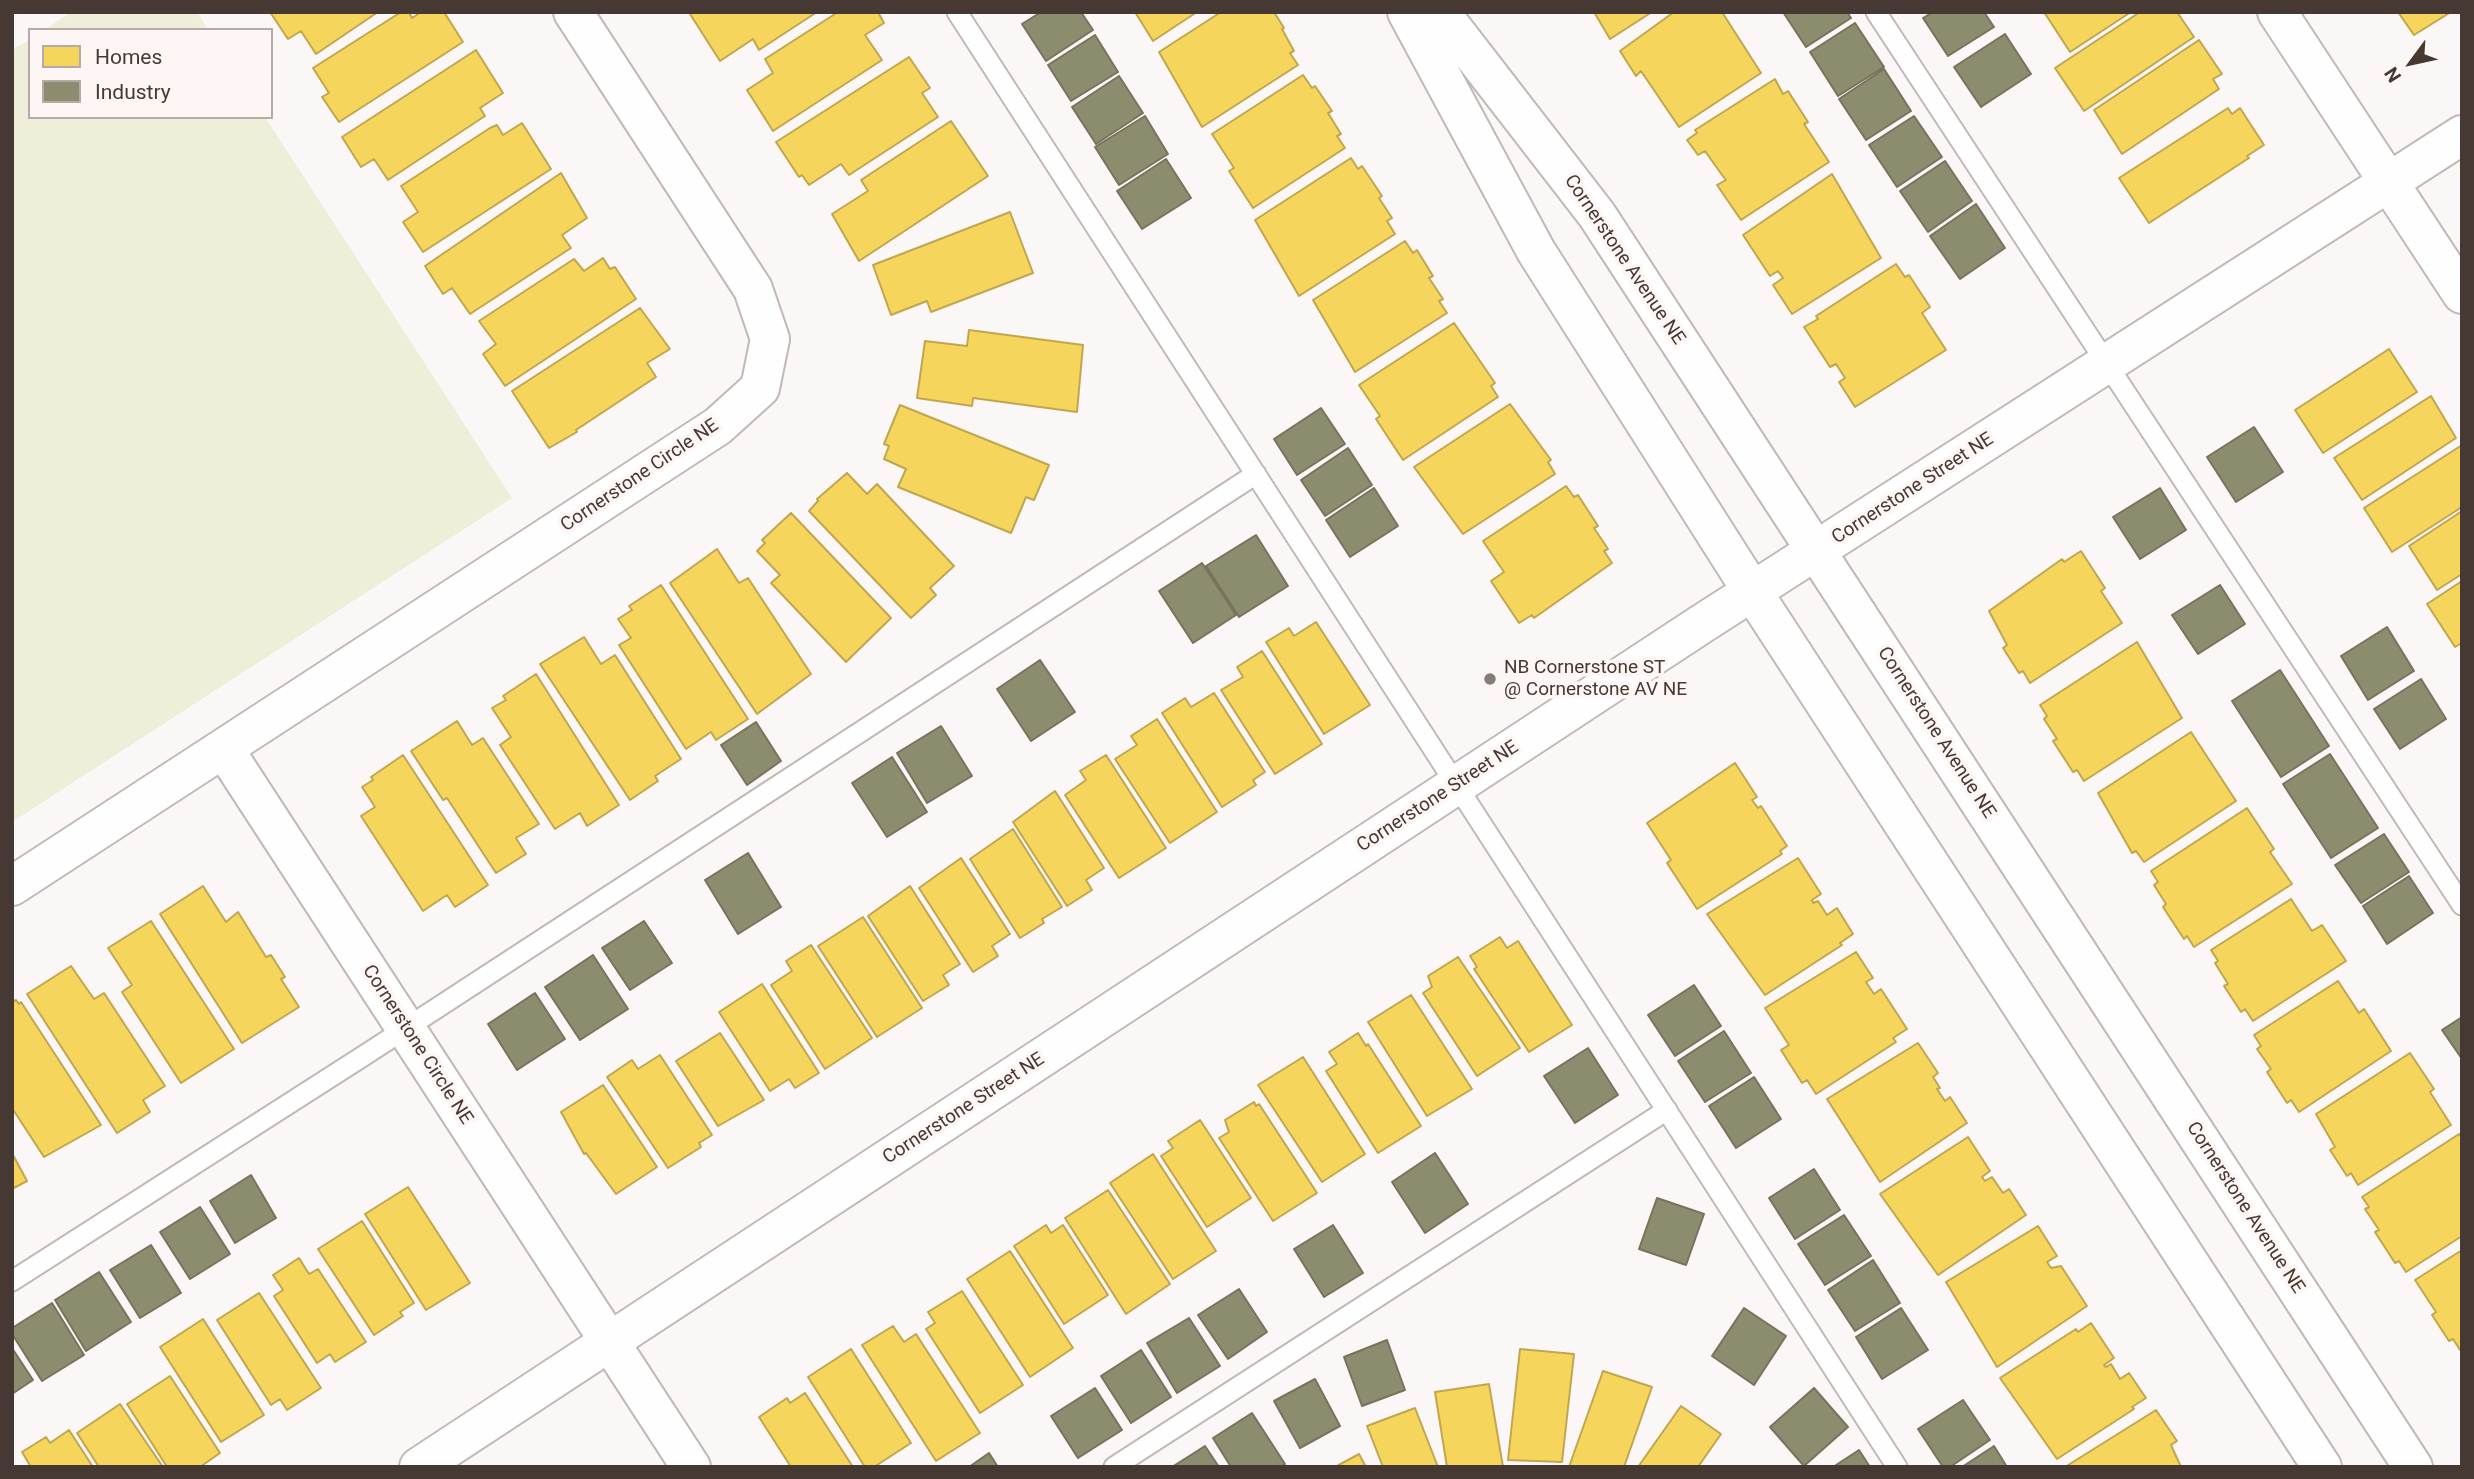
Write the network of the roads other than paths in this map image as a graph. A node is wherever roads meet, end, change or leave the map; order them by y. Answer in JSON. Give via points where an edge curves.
{"nodes":[{"id":1,"x":573,"y":12,"type":"edge"},
{"id":2,"x":957,"y":12,"type":"edge"},
{"id":3,"x":1407,"y":12,"type":"edge"},
{"id":4,"x":1440,"y":12,"type":"edge"},
{"id":5,"x":1875,"y":12,"type":"edge"},
{"id":6,"x":2277,"y":12,"type":"edge"},
{"id":7,"x":2462,"y":135,"type":"edge"},
{"id":8,"x":2389,"y":182,"type":"junction"},
{"id":9,"x":2462,"y":294,"type":"edge"},
{"id":10,"x":2107,"y":364,"type":"junction"},
{"id":11,"x":1256,"y":474,"type":"junction"},
{"id":12,"x":1818,"y":550,"type":"junction"},
{"id":13,"x":1752,"y":591,"type":"junction"},
{"id":14,"x":224,"y":749,"type":"junction"},
{"id":15,"x":1457,"y":785,"type":"junction"},
{"id":16,"x":12,"y":886,"type":"edge"},
{"id":17,"x":2462,"y":905,"type":"edge"},
{"id":18,"x":405,"y":1027,"type":"junction"},
{"id":19,"x":1667,"y":1110,"type":"junction"},
{"id":20,"x":12,"y":1281,"type":"edge"},
{"id":21,"x":610,"y":1342,"type":"junction"},
{"id":22,"x":418,"y":1467,"type":"edge"},
{"id":23,"x":691,"y":1467,"type":"edge"},
{"id":24,"x":1115,"y":1467,"type":"edge"},
{"id":25,"x":1896,"y":1467,"type":"edge"},
{"id":26,"x":2322,"y":1467,"type":"edge"},
{"id":27,"x":2413,"y":1467,"type":"edge"}],
"edges":[{"from":1,"to":14,"type":"street","name":"Cornerstone Circle NE","via":[[752,289],[770,339],[760,388],[718,426]]},
{"from":2,"to":11,"type":"lane"},
{"from":3,"to":13,"type":"street","via":[[1536,251]]},
{"from":4,"to":12,"type":"street","name":"Cornerstone Avenue NE","via":[[1597,215]]},
{"from":5,"to":10,"type":"lane"},
{"from":6,"to":8,"type":"street"},
{"from":7,"to":8,"type":"street","name":"Cornerstone Street NE"},
{"from":8,"to":9,"type":"street"},
{"from":8,"to":10,"type":"street","name":"Cornerstone Street NE"},
{"from":10,"to":12,"type":"street","name":"Cornerstone Street NE"},
{"from":10,"to":17,"type":"lane"},
{"from":11,"to":15,"type":"lane"},
{"from":11,"to":18,"type":"lane"},
{"from":12,"to":13,"type":"street","name":"Cornerstone Street NE"},
{"from":12,"to":27,"type":"street","name":"Cornerstone Avenue NE"},
{"from":13,"to":15,"type":"street","name":"Cornerstone Street NE"},
{"from":13,"to":26,"type":"street"},
{"from":14,"to":16,"type":"street","name":"Cornerstone Circle NE"},
{"from":14,"to":18,"type":"street","name":"Cornerstone Circle NE"},
{"from":15,"to":19,"type":"lane"},
{"from":15,"to":21,"type":"street","name":"Cornerstone Street NE"},
{"from":18,"to":20,"type":"lane"},
{"from":18,"to":21,"type":"street","name":"Cornerstone Circle NE"},
{"from":19,"to":24,"type":"lane"},
{"from":19,"to":25,"type":"lane"},
{"from":21,"to":22,"type":"street","name":"Cornerstone Street NE"},
{"from":21,"to":23,"type":"street","name":"Cornerstone Circle NE"}]}
